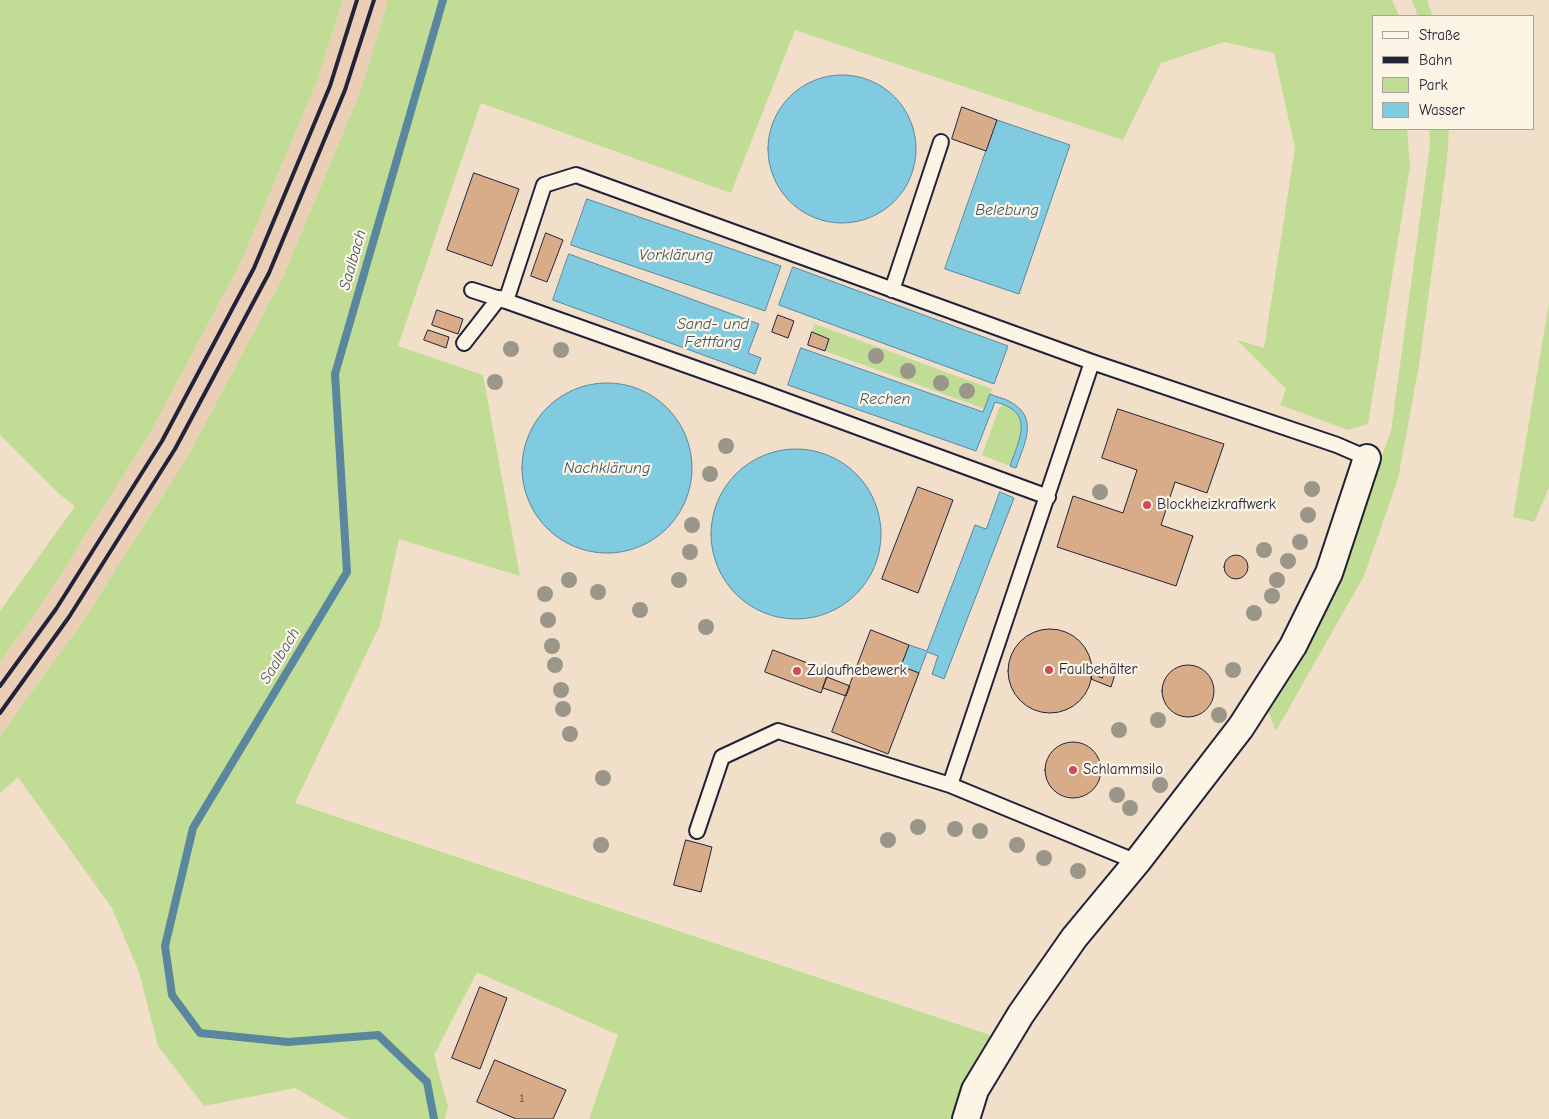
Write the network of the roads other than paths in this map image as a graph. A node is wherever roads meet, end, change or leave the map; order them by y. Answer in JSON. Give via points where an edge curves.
{"nodes":[{"id":1,"x":941,"y":142,"type":"dead end"},
{"id":2,"x":472,"y":290,"type":"dead end"},
{"id":3,"x":892,"y":290,"type":"junction"},
{"id":4,"x":503,"y":300,"type":"junction"},
{"id":5,"x":464,"y":344,"type":"dead end"},
{"id":6,"x":1092,"y":362,"type":"junction"},
{"id":7,"x":1367,"y":458,"type":"joint"},
{"id":8,"x":1048,"y":497,"type":"junction"},
{"id":9,"x":950,"y":785,"type":"junction"},
{"id":10,"x":697,"y":831,"type":"dead end"},
{"id":11,"x":1136,"y":862,"type":"junction"},
{"id":12,"x":966,"y":1119,"type":"edge"}],
"edges":[{"from":1,"to":3,"type":"lane"},
{"from":2,"to":4,"type":"lane"},
{"from":3,"to":4,"type":"lane","via":[[576,175],[544,185]]},
{"from":3,"to":6,"type":"lane"},
{"from":4,"to":5,"type":"lane"},
{"from":4,"to":8,"type":"lane"},
{"from":6,"to":7,"type":"lane","via":[[1337,444]]},
{"from":6,"to":8,"type":"lane"},
{"from":7,"to":11,"type":"street","via":[[1329,573],[1293,646],[1241,727]]},
{"from":8,"to":9,"type":"lane"},
{"from":9,"to":10,"type":"lane","via":[[778,731],[722,757]]},
{"from":9,"to":11,"type":"lane"},
{"from":11,"to":12,"type":"street","via":[[1074,938],[1021,1014],[975,1090]]}]}
